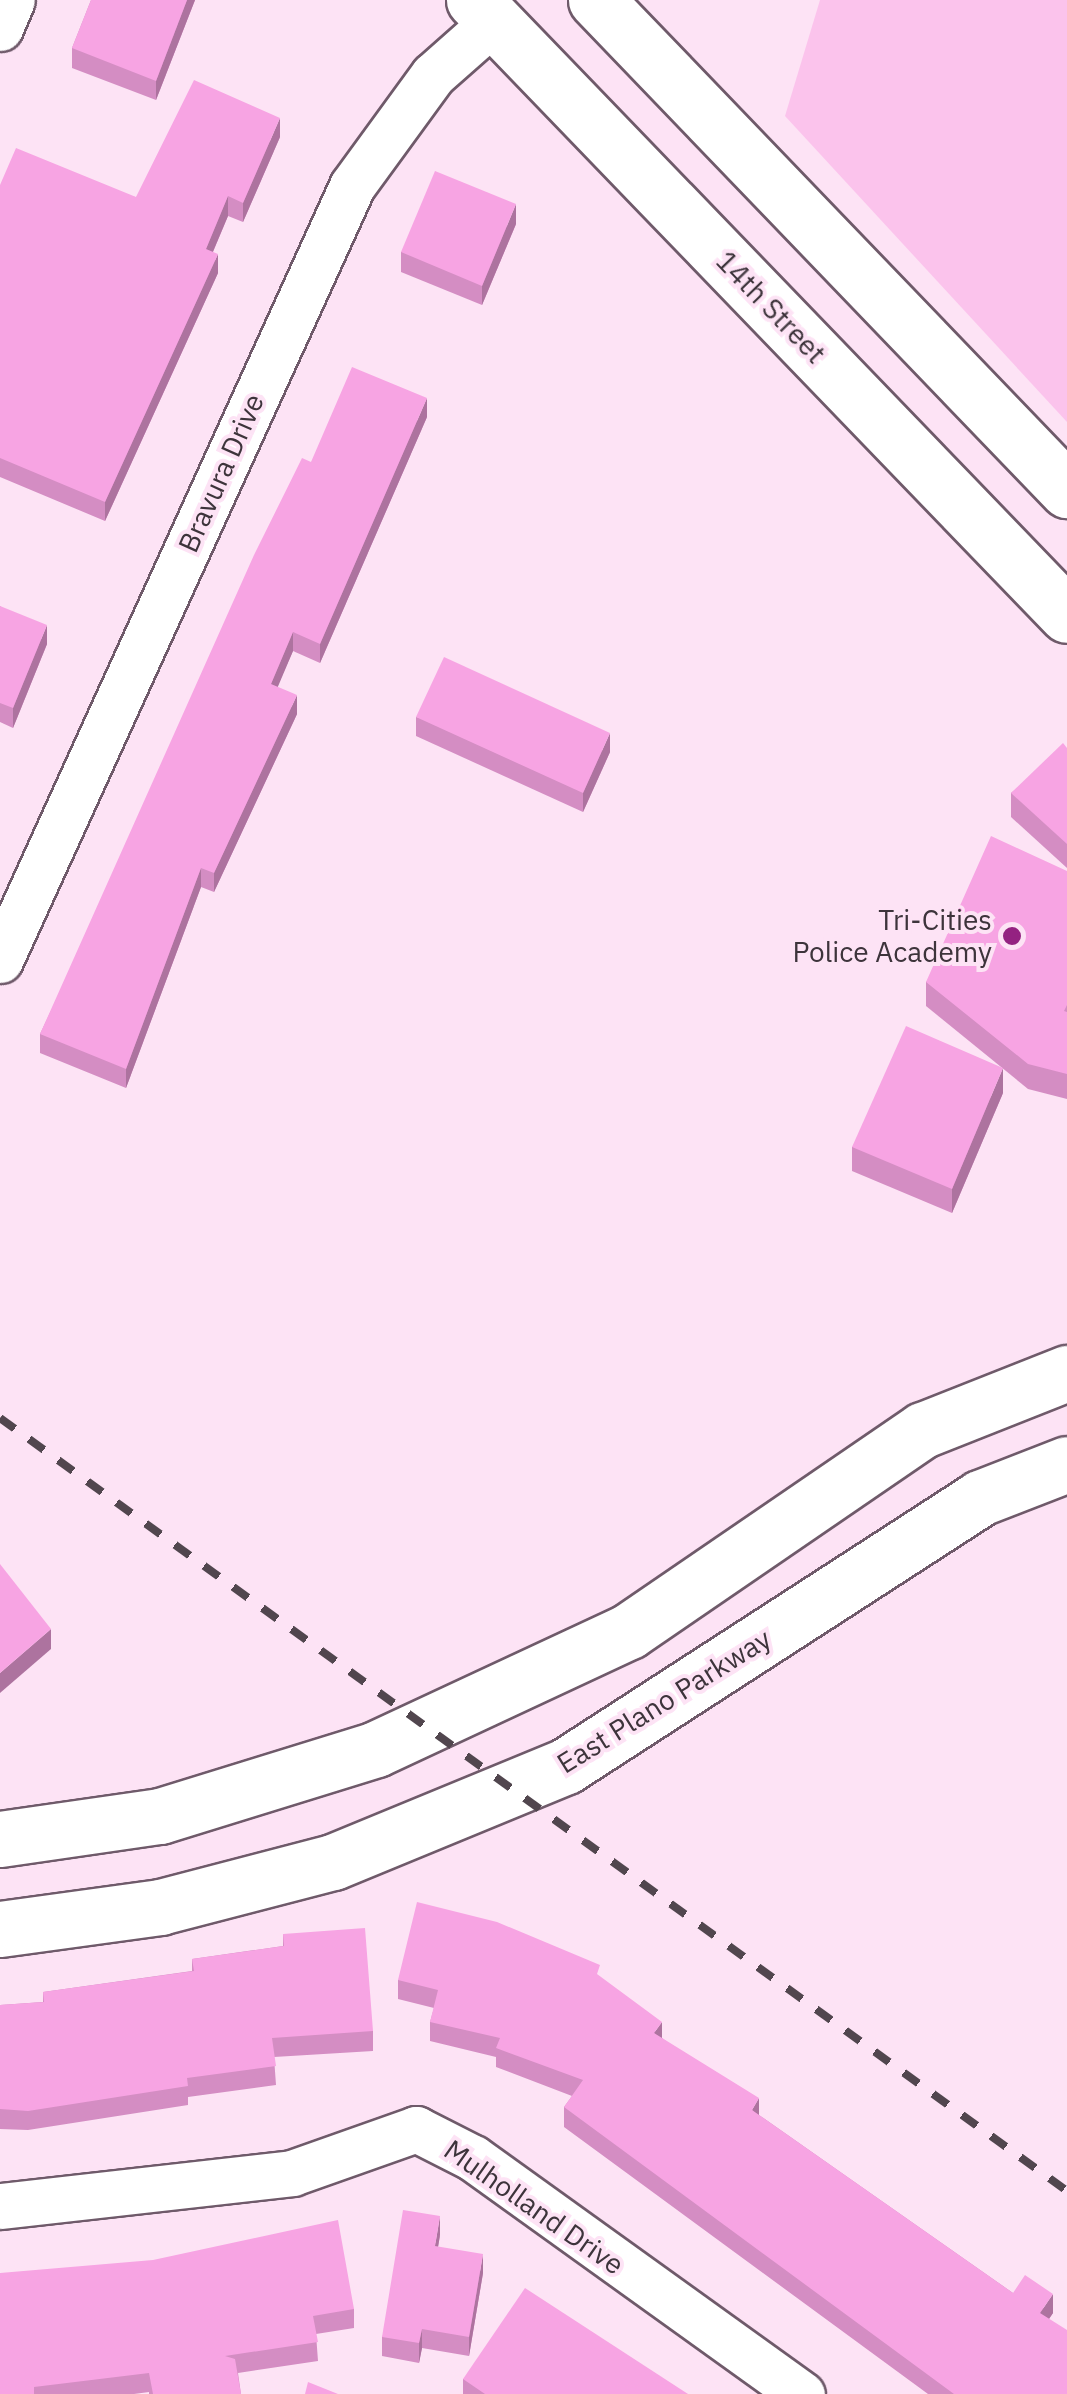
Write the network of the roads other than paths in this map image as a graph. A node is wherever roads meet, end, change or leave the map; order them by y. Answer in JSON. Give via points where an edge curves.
{"nodes":[{"id":1,"x":12,"y":0,"type":"edge"},
{"id":2,"x":596,"y":0,"type":"edge"},
{"id":3,"x":484,"y":10,"type":"edge"},
{"id":4,"x":0,"y":28,"type":"edge"},
{"id":5,"x":837,"y":252,"type":"junction"},
{"id":6,"x":774,"y":309,"type":"junction"},
{"id":7,"x":1067,"y":490,"type":"edge"},
{"id":8,"x":1067,"y":615,"type":"edge"},
{"id":9,"x":0,"y":960,"type":"edge"},
{"id":10,"x":1067,"y":1372,"type":"edge"},
{"id":11,"x":922,"y":1430,"type":"junction"},
{"id":12,"x":1067,"y":1464,"type":"edge"},
{"id":13,"x":980,"y":1498,"type":"junction"},
{"id":14,"x":0,"y":1840,"type":"edge"},
{"id":15,"x":0,"y":1929,"type":"edge"},
{"id":16,"x":0,"y":2206,"type":"edge"},
{"id":17,"x":802,"y":2394,"type":"edge"}],
"edges":[{"from":1,"to":4,"type":"street"},
{"from":2,"to":5,"type":"main road"},
{"from":3,"to":6,"type":"main road","name":"14th Street"},
{"from":3,"to":9,"type":"street","name":"Bravura Drive","via":[[352,186]]},
{"from":5,"to":6,"type":"main road"},
{"from":5,"to":7,"type":"main road"},
{"from":6,"to":8,"type":"main road","name":"14th Street"},
{"from":10,"to":11,"type":"main road"},
{"from":11,"to":13,"type":"main road"},
{"from":11,"to":14,"type":"main road","via":[[629,1630],[376,1750],[160,1816]]},
{"from":12,"to":13,"type":"main road","name":"East Plano Parkway"},
{"from":13,"to":15,"type":"main road","name":"East Plano Parkway","via":[[566,1766],[333,1862],[160,1907]]},
{"from":16,"to":17,"type":"street","name":"Mulholland Drive","via":[[292,2173],[416,2129],[473,2158]]}]}
